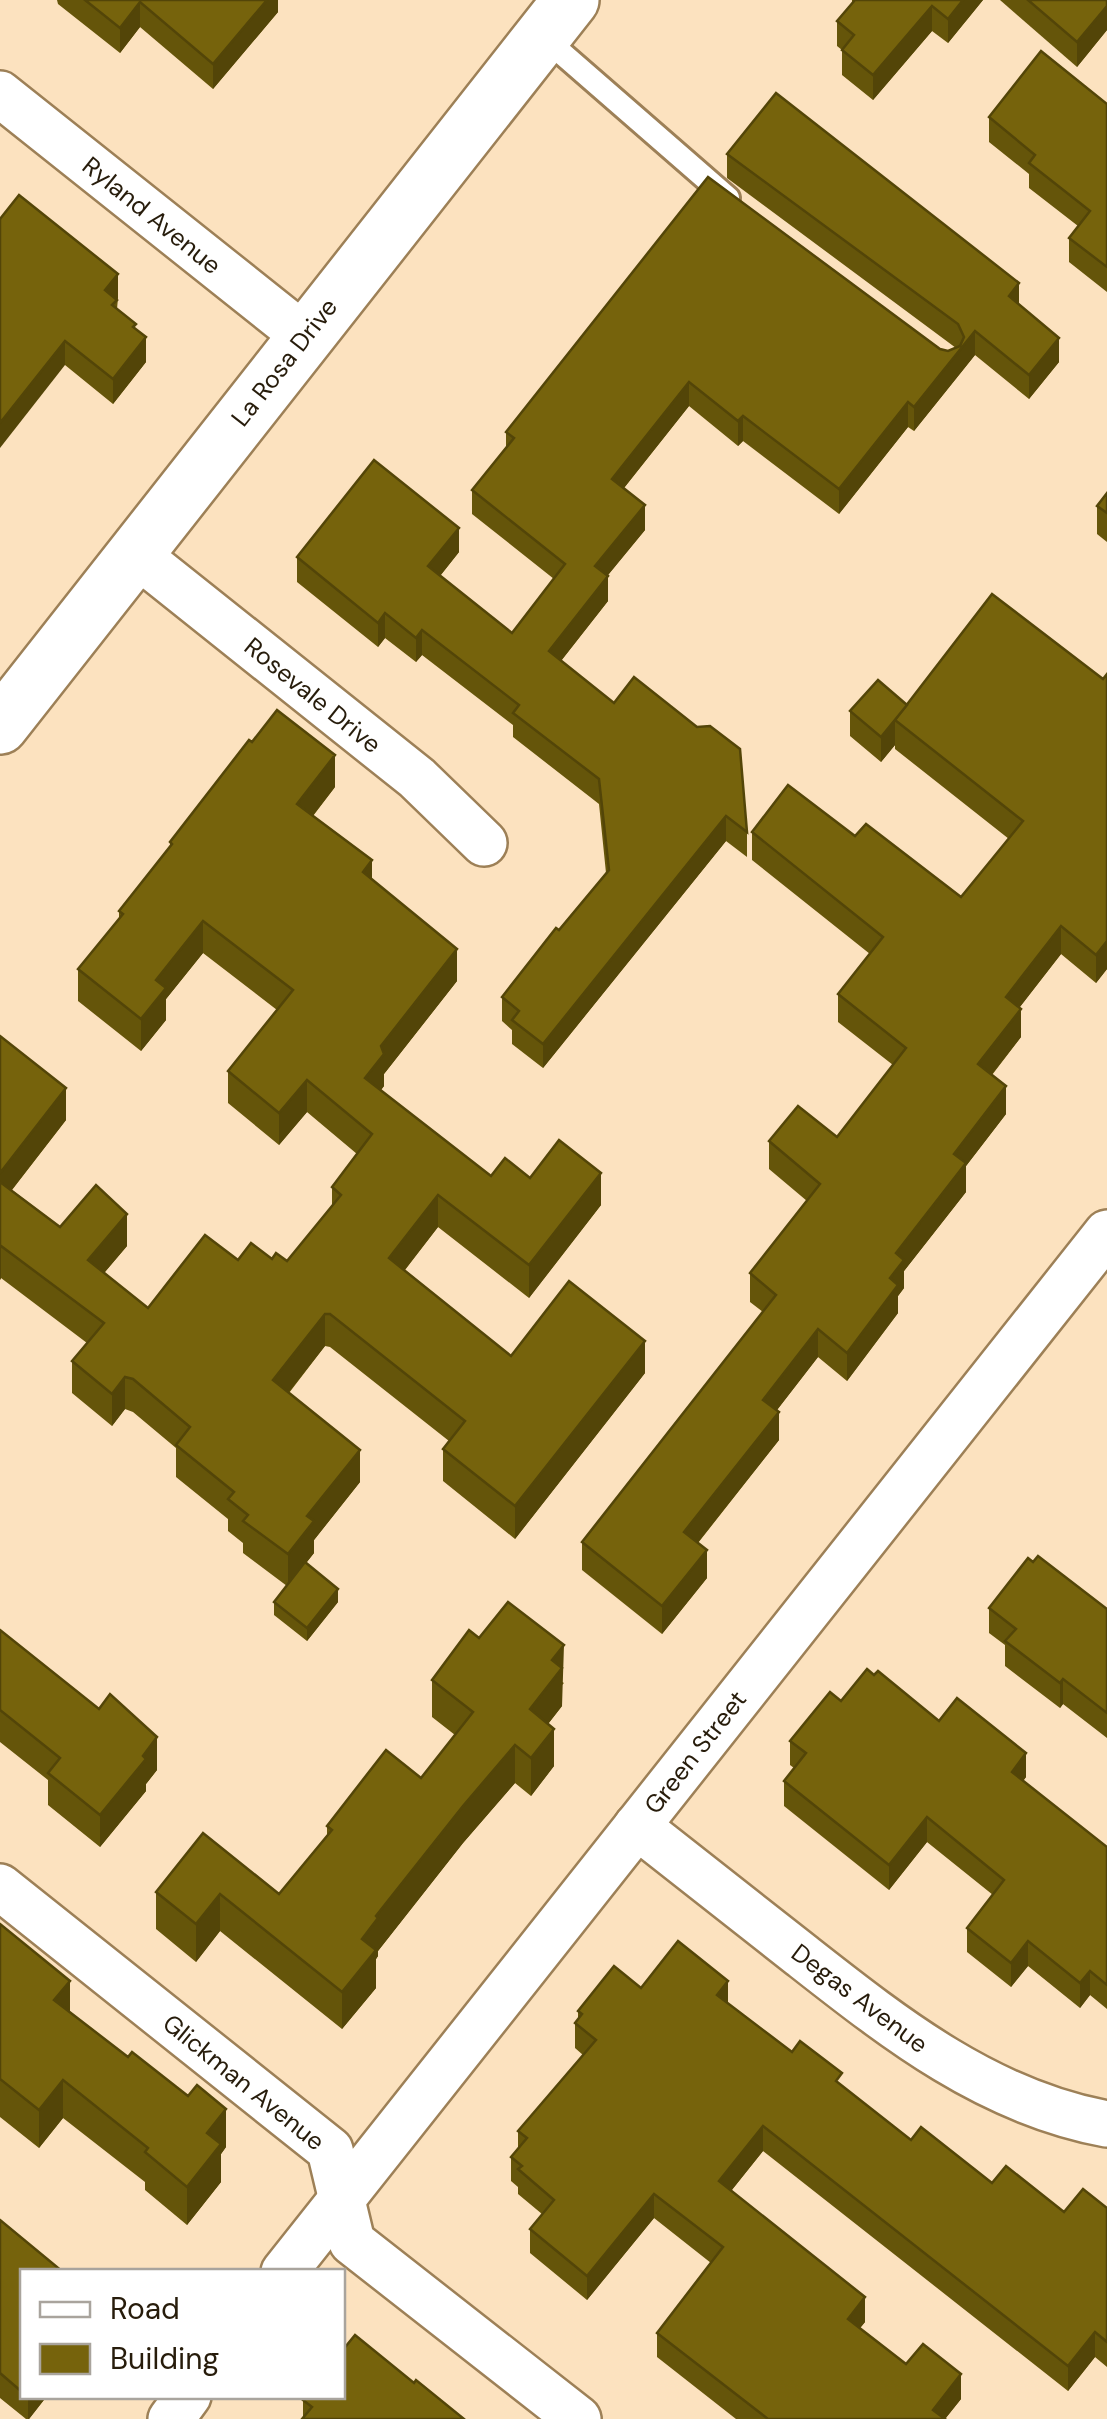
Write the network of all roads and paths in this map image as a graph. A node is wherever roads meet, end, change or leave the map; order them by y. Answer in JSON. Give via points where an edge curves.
{"nodes":[{"id":1,"x":556,"y":18,"type":"edge"},
{"id":2,"x":0,"y":94,"type":"edge"},
{"id":3,"x":742,"y":209,"type":"edge"},
{"id":4,"x":304,"y":336,"type":"junction"},
{"id":5,"x":136,"y":554,"type":"junction"},
{"id":6,"x":0,"y":726,"type":"edge"},
{"id":7,"x":484,"y":842,"type":"dead end"},
{"id":8,"x":1107,"y":1233,"type":"edge"},
{"id":9,"x":637,"y":1826,"type":"junction"},
{"id":10,"x":0,"y":1887,"type":"edge"},
{"id":11,"x":1107,"y":2124,"type":"edge"},
{"id":12,"x":340,"y":2198,"type":"junction"},
{"id":13,"x":286,"y":2269,"type":"edge"},
{"id":14,"x":578,"y":2419,"type":"edge"}],
"edges":[{"from":1,"to":3,"type":"lane"},
{"from":1,"to":4,"type":"street","name":"La Rosa Drive"},
{"from":2,"to":4,"type":"street","name":"Ryland Avenue"},
{"from":4,"to":5,"type":"street","name":"La Rosa Drive"},
{"from":5,"to":6,"type":"street","name":"La Rosa Drive"},
{"from":5,"to":7,"type":"street","name":"Rosevale Drive","via":[[418,778]]},
{"from":8,"to":9,"type":"street","name":"Green Street"},
{"from":9,"to":11,"type":"street","name":"Degas Avenue","via":[[902,2034],[989,2086]]},
{"from":9,"to":12,"type":"street","name":"Green Street"},
{"from":10,"to":12,"type":"street","name":"Glickman Avenue","via":[[330,2150]]},
{"from":12,"to":13,"type":"street","name":"Green Street"},
{"from":12,"to":14,"type":"street","name":"Glickman Avenue","via":[[352,2242]]}]}
